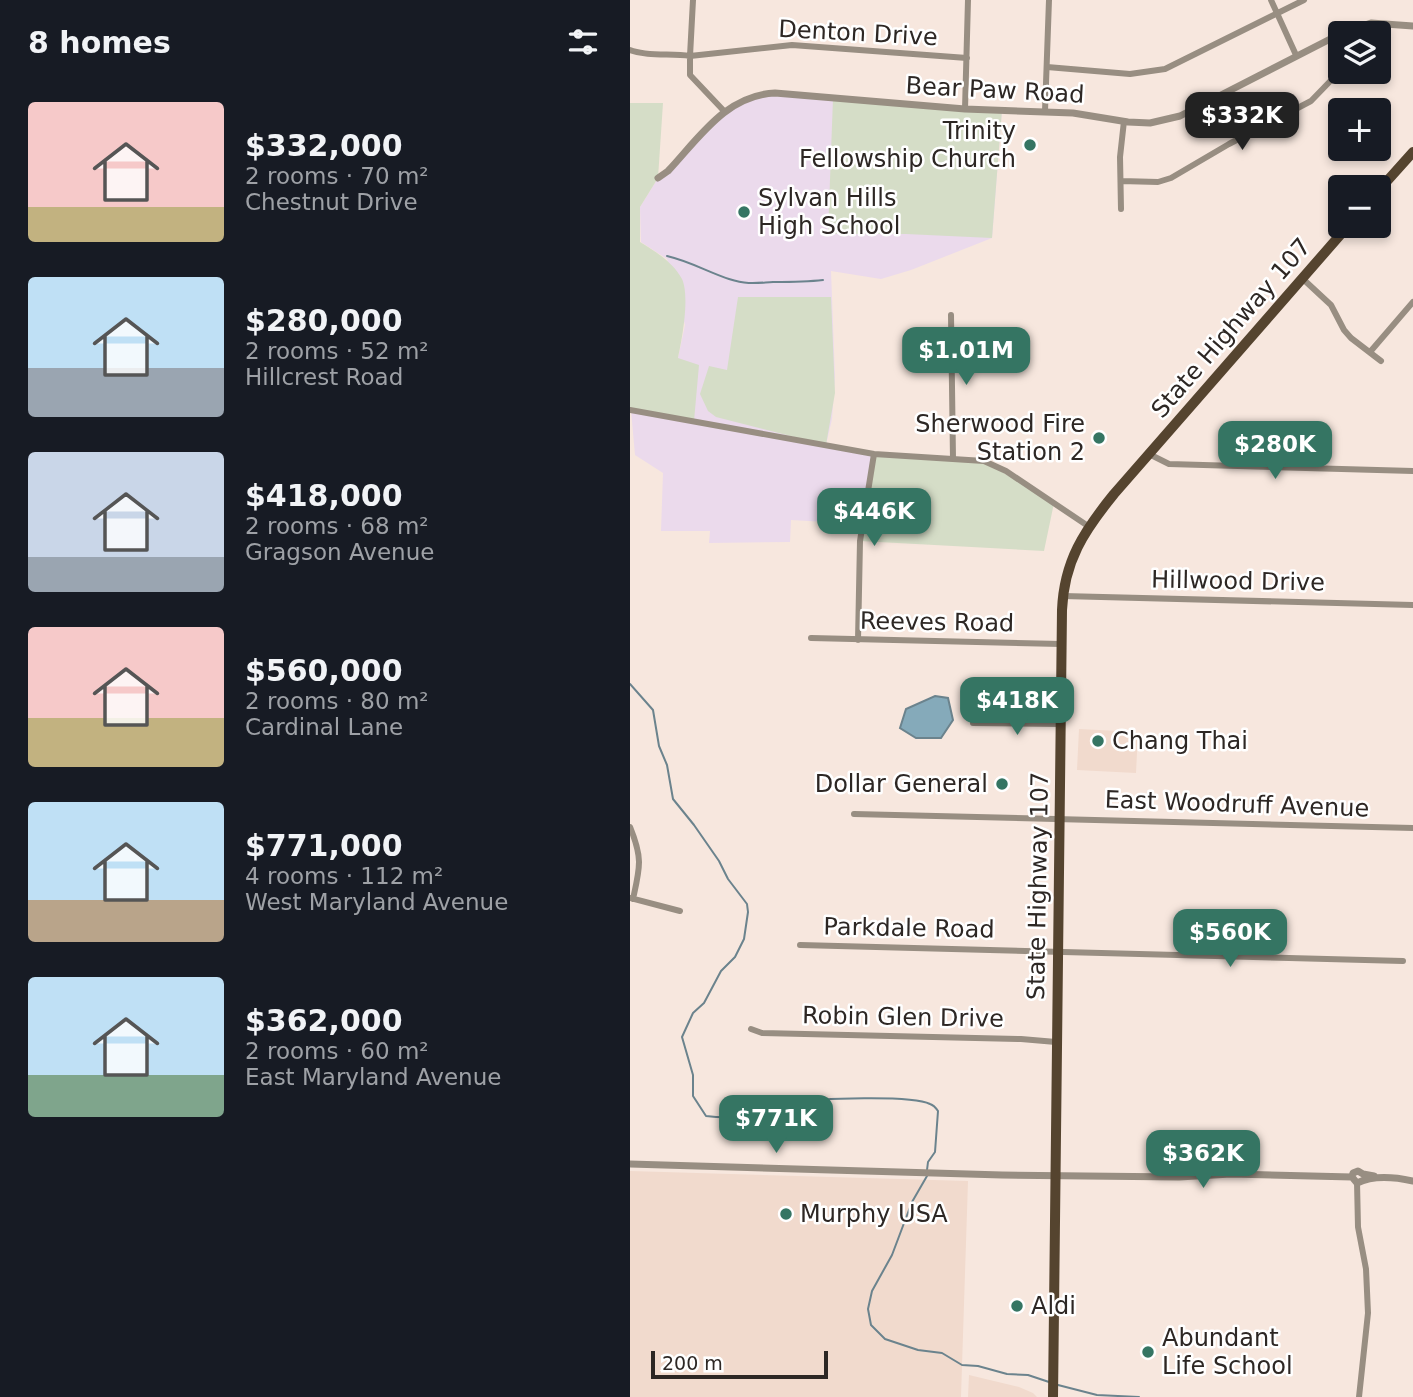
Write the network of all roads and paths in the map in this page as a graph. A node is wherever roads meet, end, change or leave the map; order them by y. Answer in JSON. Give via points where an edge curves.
{"nodes":[{"id":1,"x":693,"y":0,"type":"edge"},
{"id":2,"x":968,"y":0,"type":"edge"},
{"id":3,"x":1049,"y":0,"type":"edge"},
{"id":4,"x":1270,"y":0,"type":"edge"},
{"id":5,"x":1304,"y":0,"type":"edge"},
{"id":6,"x":1277,"y":14,"type":"junction"},
{"id":7,"x":1391,"y":23,"type":"edge"},
{"id":8,"x":1413,"y":26,"type":"edge"},
{"id":9,"x":1328,"y":40,"type":"edge"},
{"id":10,"x":630,"y":50,"type":"edge"},
{"id":11,"x":1296,"y":55,"type":"junction"},
{"id":12,"x":690,"y":56,"type":"junction"},
{"id":13,"x":967,"y":58,"type":"junction"},
{"id":14,"x":1047,"y":67,"type":"junction"},
{"id":15,"x":1328,"y":83,"type":"edge"},
{"id":16,"x":965,"y":109,"type":"junction"},
{"id":17,"x":724,"y":111,"type":"junction"},
{"id":18,"x":1045,"y":111,"type":"junction"},
{"id":19,"x":1124,"y":121,"type":"junction"},
{"id":20,"x":1413,"y":152,"type":"edge"},
{"id":21,"x":1391,"y":177,"type":"edge"},
{"id":22,"x":658,"y":178,"type":"dead end"},
{"id":23,"x":1121,"y":181,"type":"junction"},
{"id":24,"x":1121,"y":209,"type":"dead end"},
{"id":25,"x":1338,"y":238,"type":"edge"},
{"id":26,"x":1303,"y":279,"type":"junction"},
{"id":27,"x":1413,"y":302,"type":"edge"},
{"id":28,"x":951,"y":315,"type":"dead end"},
{"id":29,"x":1370,"y":352,"type":"junction"},
{"id":30,"x":1381,"y":360,"type":"dead end"},
{"id":31,"x":630,"y":410,"type":"edge"},
{"id":32,"x":874,"y":454,"type":"junction"},
{"id":33,"x":1149,"y":454,"type":"junction"},
{"id":34,"x":953,"y":459,"type":"junction"},
{"id":35,"x":1413,"y":471,"type":"edge"},
{"id":36,"x":1088,"y":526,"type":"junction"},
{"id":37,"x":1063,"y":596,"type":"junction"},
{"id":38,"x":1413,"y":605,"type":"edge"},
{"id":39,"x":811,"y":638,"type":"dead end"},
{"id":40,"x":858,"y":640,"type":"junction"},
{"id":41,"x":1062,"y":643,"type":"junction"},
{"id":42,"x":973,"y":723,"type":"dead end"},
{"id":43,"x":1061,"y":724,"type":"junction"},
{"id":44,"x":854,"y":814,"type":"dead end"},
{"id":45,"x":1060,"y":818,"type":"junction"},
{"id":46,"x":630,"y":827,"type":"edge"},
{"id":47,"x":1413,"y":828,"type":"edge"},
{"id":48,"x":631,"y":899,"type":"edge"},
{"id":49,"x":680,"y":911,"type":"dead end"},
{"id":50,"x":800,"y":945,"type":"dead end"},
{"id":51,"x":1058,"y":951,"type":"junction"},
{"id":52,"x":1403,"y":961,"type":"dead end"},
{"id":53,"x":751,"y":1029,"type":"dead end"},
{"id":54,"x":1056,"y":1042,"type":"junction"},
{"id":55,"x":630,"y":1164,"type":"edge"},
{"id":56,"x":1055,"y":1175,"type":"junction"},
{"id":57,"x":1359,"y":1178,"type":"junction"},
{"id":58,"x":1413,"y":1181,"type":"edge"},
{"id":59,"x":1053,"y":1397,"type":"edge"},
{"id":60,"x":1359,"y":1397,"type":"edge"}],
"edges":[{"from":1,"to":12,"type":"street"},
{"from":2,"to":13,"type":"street"},
{"from":3,"to":14,"type":"street"},
{"from":4,"to":6,"type":"street"},
{"from":5,"to":6,"type":"street"},
{"from":6,"to":11,"type":"street"},
{"from":6,"to":14,"type":"street","via":[[1154,72]]},
{"from":7,"to":8,"type":"street","name":"Bear Paw Road"},
{"from":9,"to":11,"type":"street","name":"Bear Paw Road"},
{"from":10,"to":12,"type":"street","name":"Denton Drive"},
{"from":11,"to":19,"type":"street","name":"Bear Paw Road","via":[[1180,116],[1150,123]]},
{"from":12,"to":13,"type":"street","name":"Denton Drive","via":[[792,45]]},
{"from":12,"to":17,"type":"street","via":[[691,75]]},
{"from":13,"to":16,"type":"street"},
{"from":14,"to":18,"type":"street"},
{"from":15,"to":23,"type":"street","via":[[1311,101],[1171,178]]},
{"from":16,"to":17,"type":"street","name":"Bear Paw Road","via":[[775,93],[744,98]]},
{"from":16,"to":18,"type":"street","name":"Bear Paw Road"},
{"from":17,"to":22,"type":"street","name":"Bear Paw Road"},
{"from":18,"to":19,"type":"street","name":"Bear Paw Road"},
{"from":19,"to":23,"type":"street"},
{"from":20,"to":21,"type":"main road"},
{"from":23,"to":24,"type":"street"},
{"from":25,"to":26,"type":"main road","name":"State Highway 107"},
{"from":26,"to":29,"type":"street","via":[[1331,305],[1350,338]]},
{"from":26,"to":33,"type":"main road","name":"State Highway 107"},
{"from":27,"to":29,"type":"street"},
{"from":28,"to":34,"type":"street"},
{"from":29,"to":30,"type":"street"},
{"from":31,"to":32,"type":"street"},
{"from":32,"to":34,"type":"street"},
{"from":32,"to":40,"type":"street","via":[[861,533]]},
{"from":33,"to":35,"type":"street","via":[[1169,464]]},
{"from":33,"to":36,"type":"main road","name":"State Highway 107"},
{"from":34,"to":36,"type":"street","via":[[984,461],[1006,471]]},
{"from":36,"to":37,"type":"main road","name":"State Highway 107","via":[[1073,554]]},
{"from":37,"to":38,"type":"street","name":"Hillwood Drive"},
{"from":37,"to":41,"type":"main road","name":"State Highway 107"},
{"from":39,"to":40,"type":"street","name":"Reeves Road"},
{"from":40,"to":41,"type":"street","name":"Reeves Road"},
{"from":41,"to":43,"type":"main road","name":"State Highway 107"},
{"from":42,"to":43,"type":"street"},
{"from":43,"to":45,"type":"main road","name":"State Highway 107"},
{"from":44,"to":45,"type":"street","name":"East Woodruff Avenue"},
{"from":45,"to":47,"type":"street","name":"East Woodruff Avenue"},
{"from":45,"to":51,"type":"main road","name":"State Highway 107"},
{"from":46,"to":48,"type":"street","via":[[640,865]]},
{"from":48,"to":49,"type":"street"},
{"from":50,"to":51,"type":"street","name":"Parkdale Road"},
{"from":51,"to":52,"type":"street","name":"Parkdale Road"},
{"from":51,"to":54,"type":"main road","name":"State Highway 107"},
{"from":53,"to":54,"type":"street","name":"Robin Glen Drive","via":[[762,1033]]},
{"from":54,"to":56,"type":"main road","name":"State Highway 107"},
{"from":55,"to":56,"type":"street"},
{"from":56,"to":57,"type":"street"},
{"from":56,"to":59,"type":"main road","name":"State Highway 107"},
{"from":57,"to":58,"type":"street"},
{"from":57,"to":60,"type":"street","via":[[1358,1227],[1368,1313]]}]}
